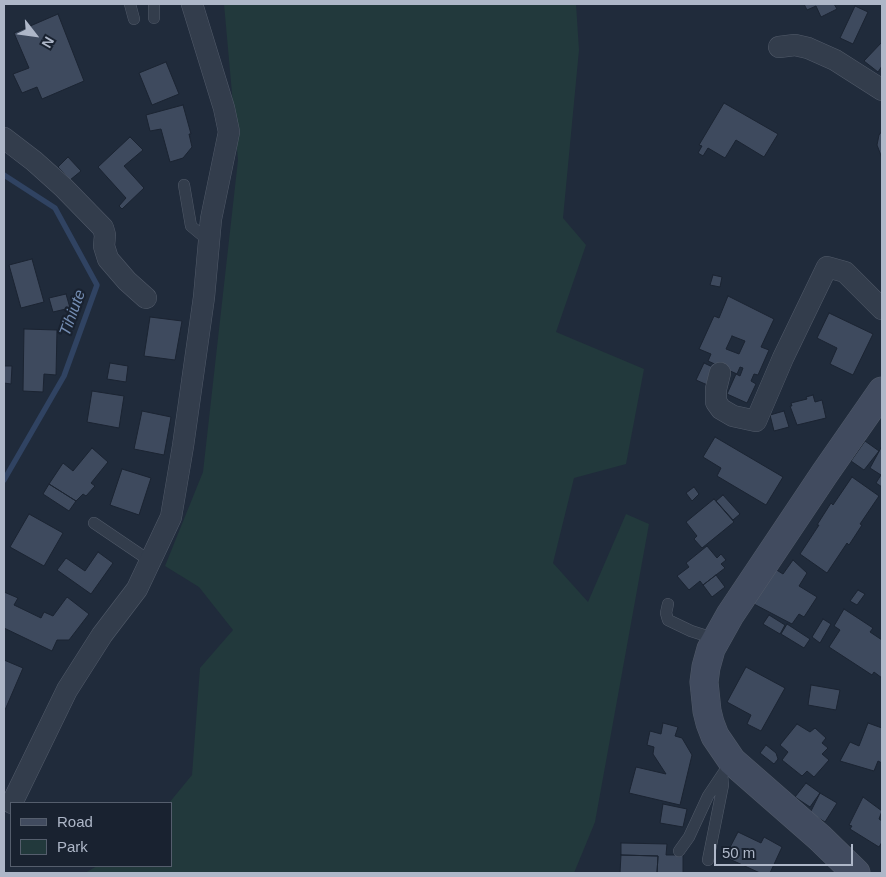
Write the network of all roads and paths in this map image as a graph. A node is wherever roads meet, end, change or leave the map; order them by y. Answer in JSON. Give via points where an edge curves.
{"nodes":[{"id":1,"x":130,"y":4,"type":"edge"},
{"id":2,"x":154,"y":4,"type":"edge"},
{"id":3,"x":192,"y":4,"type":"edge"},
{"id":4,"x":154,"y":18,"type":"dead end"},
{"id":5,"x":134,"y":19,"type":"dead end"},
{"id":6,"x":779,"y":46,"type":"dead end"},
{"id":7,"x":882,"y":90,"type":"edge"},
{"id":8,"x":4,"y":138,"type":"edge"},
{"id":9,"x":184,"y":185,"type":"dead end"},
{"id":10,"x":209,"y":241,"type":"junction"},
{"id":11,"x":146,"y":298,"type":"dead end"},
{"id":12,"x":882,"y":308,"type":"edge"},
{"id":13,"x":720,"y":373,"type":"dead end"},
{"id":14,"x":882,"y":391,"type":"edge"},
{"id":15,"x":94,"y":523,"type":"dead end"},
{"id":16,"x":150,"y":561,"type":"junction"},
{"id":17,"x":668,"y":604,"type":"dead end"},
{"id":18,"x":716,"y":638,"type":"junction"},
{"id":19,"x":727,"y":768,"type":"junction"},
{"id":20,"x":13,"y":802,"type":"edge"},
{"id":21,"x":10,"y":808,"type":"edge"},
{"id":22,"x":4,"y":820,"type":"edge"},
{"id":23,"x":679,"y":851,"type":"dead end"},
{"id":24,"x":708,"y":860,"type":"dead end"},
{"id":25,"x":856,"y":873,"type":"edge"}],
"edges":[{"from":1,"to":5,"type":"lane"},
{"from":2,"to":4,"type":"lane"},
{"from":3,"to":10,"type":"street","via":[[229,132]]},
{"from":6,"to":7,"type":"street","via":[[808,48],[835,60]]},
{"from":8,"to":11,"type":"street","via":[[63,187],[103,228],[108,259],[121,276]]},
{"from":9,"to":10,"type":"lane","via":[[191,226]]},
{"from":10,"to":16,"type":"street","via":[[203,306],[171,517]]},
{"from":12,"to":13,"type":"street","via":[[846,272],[827,267],[756,421],[721,410],[716,402]]},
{"from":14,"to":18,"type":"main road"},
{"from":15,"to":16,"type":"lane"},
{"from":16,"to":20,"type":"street","via":[[137,589],[102,635],[67,690]]},
{"from":17,"to":18,"type":"lane","via":[[668,620]]},
{"from":18,"to":19,"type":"main road","via":[[706,667],[704,697]]},
{"from":19,"to":23,"type":"lane"},
{"from":19,"to":24,"type":"lane"},
{"from":19,"to":25,"type":"main road","via":[[820,838]]},
{"from":21,"to":22,"type":"street"}]}
